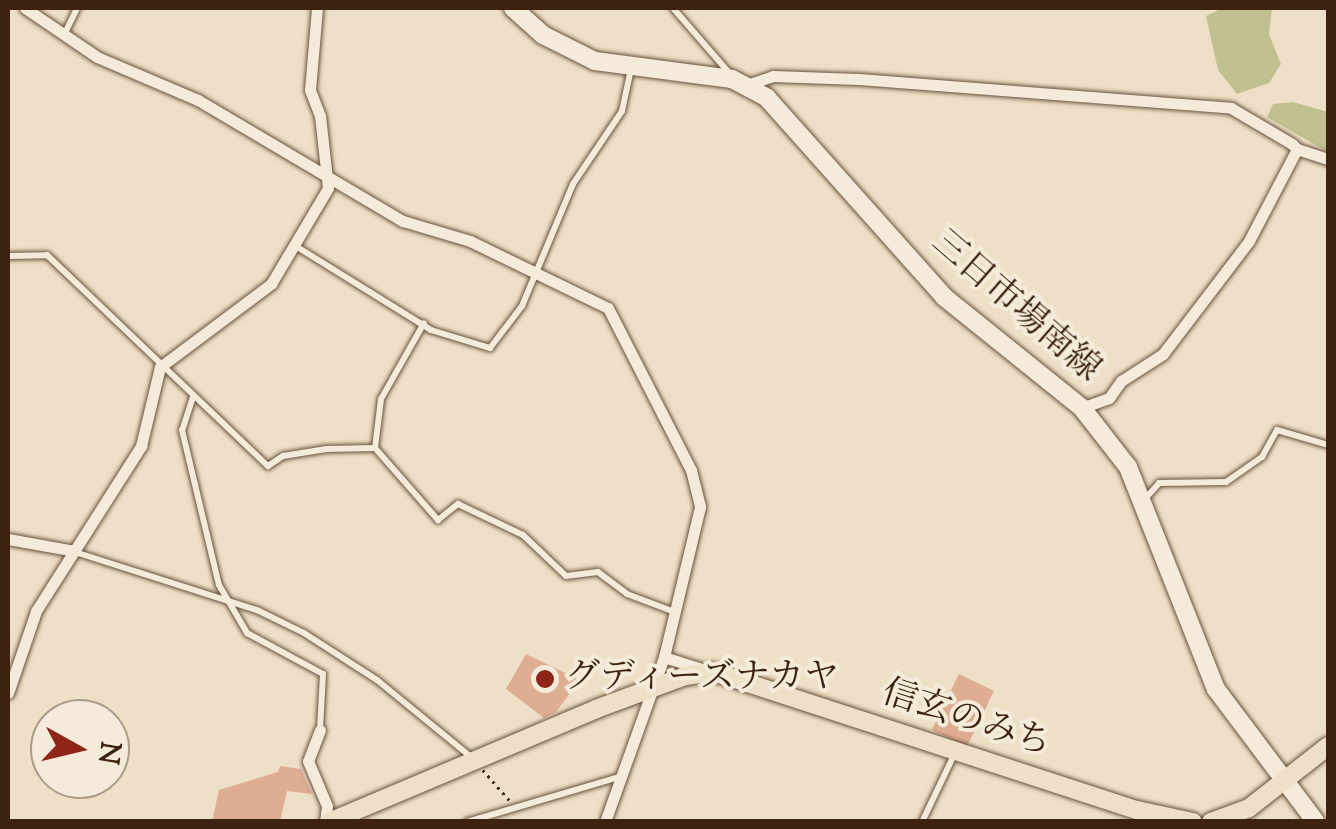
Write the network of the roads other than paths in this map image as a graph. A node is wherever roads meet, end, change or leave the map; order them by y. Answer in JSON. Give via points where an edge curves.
{"nodes":[{"id":1,"x":26,"y":8,"type":"edge"},
{"id":2,"x":77,"y":8,"type":"edge"},
{"id":3,"x":317,"y":8,"type":"edge"},
{"id":4,"x":513,"y":8,"type":"edge"},
{"id":5,"x":673,"y":8,"type":"edge"},
{"id":6,"x":64,"y":34,"type":"junction"},
{"id":7,"x":630,"y":69,"type":"junction"},
{"id":8,"x":739,"y":82,"type":"junction"},
{"id":9,"x":1297,"y":149,"type":"junction"},
{"id":10,"x":1328,"y":159,"type":"edge"},
{"id":11,"x":328,"y":180,"type":"junction"},
{"id":12,"x":293,"y":244,"type":"junction"},
{"id":13,"x":8,"y":256,"type":"edge"},
{"id":14,"x":536,"y":274,"type":"junction"},
{"id":15,"x":424,"y":324,"type":"junction"},
{"id":16,"x":160,"y":367,"type":"junction"},
{"id":17,"x":193,"y":397,"type":"junction"},
{"id":18,"x":1082,"y":408,"type":"junction"},
{"id":19,"x":1328,"y":445,"type":"edge"},
{"id":20,"x":375,"y":448,"type":"junction"},
{"id":21,"x":1142,"y":502,"type":"junction"},
{"id":22,"x":8,"y":539,"type":"edge"},
{"id":23,"x":70,"y":550,"type":"junction"},
{"id":24,"x":232,"y":605,"type":"junction"},
{"id":25,"x":675,"y":612,"type":"junction"},
{"id":26,"x":664,"y":657,"type":"junction"},
{"id":27,"x":714,"y":672,"type":"junction"},
{"id":28,"x":655,"y":686,"type":"junction"},
{"id":29,"x":8,"y":693,"type":"edge"},
{"id":30,"x":320,"y":730,"type":"joint"},
{"id":31,"x":1328,"y":746,"type":"edge"},
{"id":32,"x":956,"y":750,"type":"junction"},
{"id":33,"x":475,"y":762,"type":"junction"},
{"id":34,"x":620,"y":777,"type":"junction"},
{"id":35,"x":1284,"y":780,"type":"junction"},
{"id":36,"x":327,"y":822,"type":"edge"},
{"id":37,"x":467,"y":822,"type":"edge"},
{"id":38,"x":605,"y":822,"type":"edge"},
{"id":39,"x":922,"y":822,"type":"edge"},
{"id":40,"x":1194,"y":822,"type":"edge"},
{"id":41,"x":1211,"y":822,"type":"edge"},
{"id":42,"x":1316,"y":822,"type":"edge"}],
"edges":[{"from":1,"to":6,"type":"street"},
{"from":2,"to":6,"type":"lane"},
{"from":3,"to":11,"type":"street","via":[[310,90]]},
{"from":4,"to":7,"type":"main road","via":[[578,54]]},
{"from":5,"to":8,"type":"lane"},
{"from":6,"to":11,"type":"street","via":[[97,56],[198,100]]},
{"from":7,"to":8,"type":"main road"},
{"from":7,"to":14,"type":"lane","via":[[622,111],[573,184]]},
{"from":8,"to":9,"type":"street","via":[[774,76],[858,79],[1231,108]]},
{"from":8,"to":18,"type":"main road","name":"三日市場南線","via":[[790,123],[944,297]]},
{"from":9,"to":10,"type":"street"},
{"from":9,"to":18,"type":"street","via":[[1249,240],[1163,354],[1121,381],[1109,398]]},
{"from":11,"to":12,"type":"street"},
{"from":11,"to":14,"type":"street","via":[[403,222],[470,242]]},
{"from":12,"to":15,"type":"lane"},
{"from":12,"to":16,"type":"street","via":[[264,292]]},
{"from":13,"to":16,"type":"lane","via":[[47,254]]},
{"from":14,"to":15,"type":"lane","via":[[490,348]]},
{"from":14,"to":25,"type":"street","via":[[608,308],[691,470],[700,507]]},
{"from":15,"to":20,"type":"lane","via":[[381,399]]},
{"from":16,"to":17,"type":"lane"},
{"from":16,"to":23,"type":"street","via":[[142,446]]},
{"from":17,"to":20,"type":"lane","via":[[268,466],[283,456]]},
{"from":17,"to":24,"type":"lane","via":[[182,430],[219,585]]},
{"from":18,"to":21,"type":"main road","name":"三日市場南線","via":[[1114,444]]},
{"from":19,"to":21,"type":"lane","via":[[1277,430],[1262,457],[1226,482],[1159,483]]},
{"from":20,"to":25,"type":"lane","via":[[438,520],[458,504],[523,535],[566,576],[598,572],[627,594]]},
{"from":21,"to":35,"type":"main road","name":"三日市場南線","via":[[1216,689]]},
{"from":22,"to":23,"type":"street"},
{"from":23,"to":24,"type":"lane"},
{"from":23,"to":29,"type":"street","via":[[36,611]]},
{"from":24,"to":30,"type":"lane","via":[[247,633],[322,674]]},
{"from":24,"to":33,"type":"lane","via":[[304,633],[377,680]]},
{"from":25,"to":26,"type":"street"},
{"from":26,"to":27,"type":"street"},
{"from":26,"to":28,"type":"street"},
{"from":27,"to":28,"type":"main road"},
{"from":27,"to":32,"type":"main road","name":"信玄のみち"},
{"from":28,"to":33,"type":"main road"},
{"from":28,"to":34,"type":"street"},
{"from":30,"to":36,"type":"street","via":[[308,761]]},
{"from":31,"to":35,"type":"main road"},
{"from":32,"to":39,"type":"lane"},
{"from":32,"to":40,"type":"main road","name":"信玄のみち","via":[[1136,810]]},
{"from":33,"to":36,"type":"main road"},
{"from":34,"to":37,"type":"lane"},
{"from":34,"to":38,"type":"street"},
{"from":35,"to":41,"type":"main road","via":[[1249,808]]},
{"from":35,"to":42,"type":"main road","name":"三日市場南線"}]}
